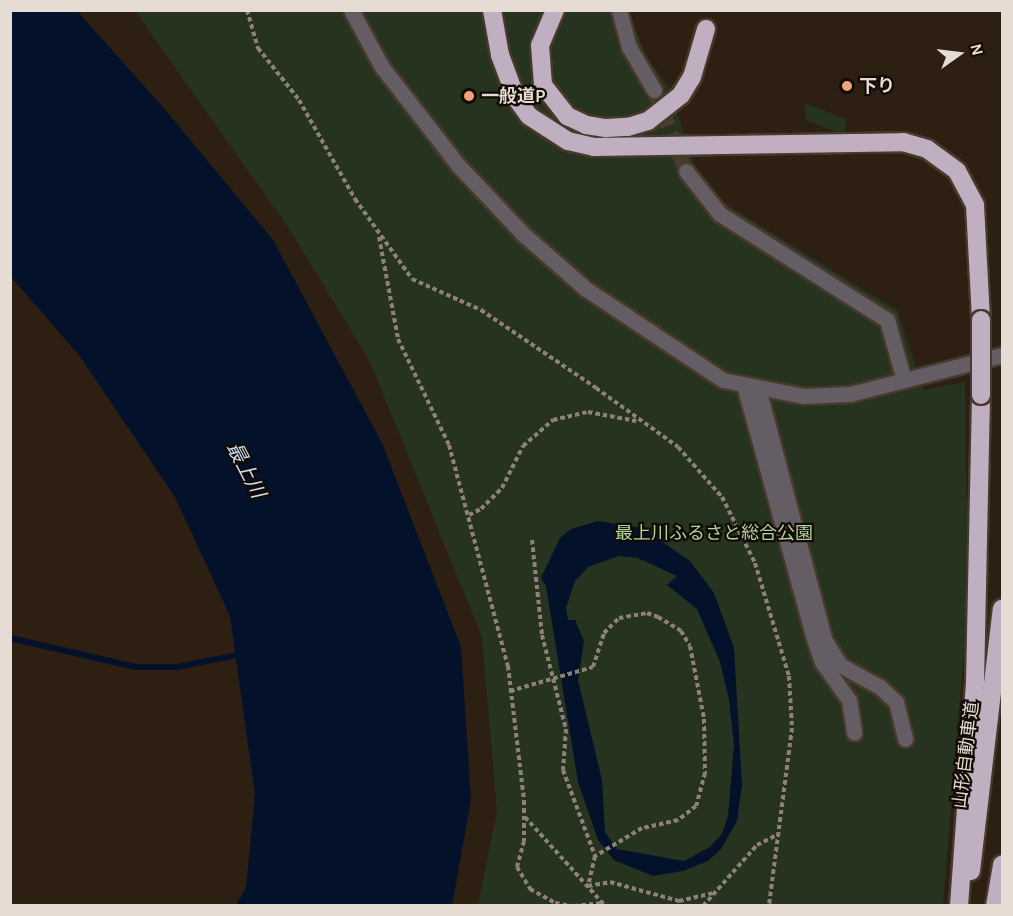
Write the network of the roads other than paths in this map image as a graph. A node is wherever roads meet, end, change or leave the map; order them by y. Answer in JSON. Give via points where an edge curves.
{"nodes":[{"id":1,"x":351,"y":10,"type":"edge"},
{"id":2,"x":492,"y":10,"type":"edge"},
{"id":3,"x":555,"y":10,"type":"edge"},
{"id":4,"x":619,"y":10,"type":"edge"},
{"id":5,"x":706,"y":29,"type":"dead end"},
{"id":6,"x":654,"y":90,"type":"tunnel mouth"},
{"id":7,"x":686,"y":171,"type":"tunnel mouth"},
{"id":8,"x":1002,"y":355,"type":"edge"},
{"id":9,"x":904,"y":380,"type":"junction"},
{"id":10,"x":751,"y":387,"type":"junction"},
{"id":11,"x":1002,"y":609,"type":"edge"},
{"id":12,"x":854,"y":733,"type":"dead end"},
{"id":13,"x":905,"y":739,"type":"dead end"},
{"id":14,"x":1002,"y":865,"type":"edge"},
{"id":15,"x":959,"y":906,"type":"edge"},
{"id":16,"x":965,"y":906,"type":"edge"},
{"id":17,"x":995,"y":906,"type":"edge"}],
"edges":[{"from":1,"to":10,"type":"street","via":[[382,67],[458,165],[522,233],[586,289],[682,355],[723,380]]},
{"from":2,"to":15,"type":"highway","bridge":true,"via":[[500,55],[516,98],[529,116],[568,141],[594,147],[903,142],[927,148],[957,171],[975,205],[981,320],[975,683]]},
{"from":3,"to":5,"type":"highway","via":[[540,45],[543,85],[567,116],[586,125],[606,128],[648,121],[681,95],[692,76]]},
{"from":4,"to":6,"type":"street","via":[[630,47]]},
{"from":7,"to":9,"type":"street","via":[[720,214],[887,320]]},
{"from":8,"to":9,"type":"street"},
{"from":9,"to":10,"type":"street","via":[[850,394],[804,396]]},
{"from":10,"to":12,"type":"street","via":[[814,639],[822,662],[849,700]]},
{"from":10,"to":13,"type":"street","via":[[825,641],[840,664],[880,687],[896,702]]},
{"from":11,"to":16,"type":"highway","name":"山形自動車道"},
{"from":14,"to":17,"type":"highway"}]}
